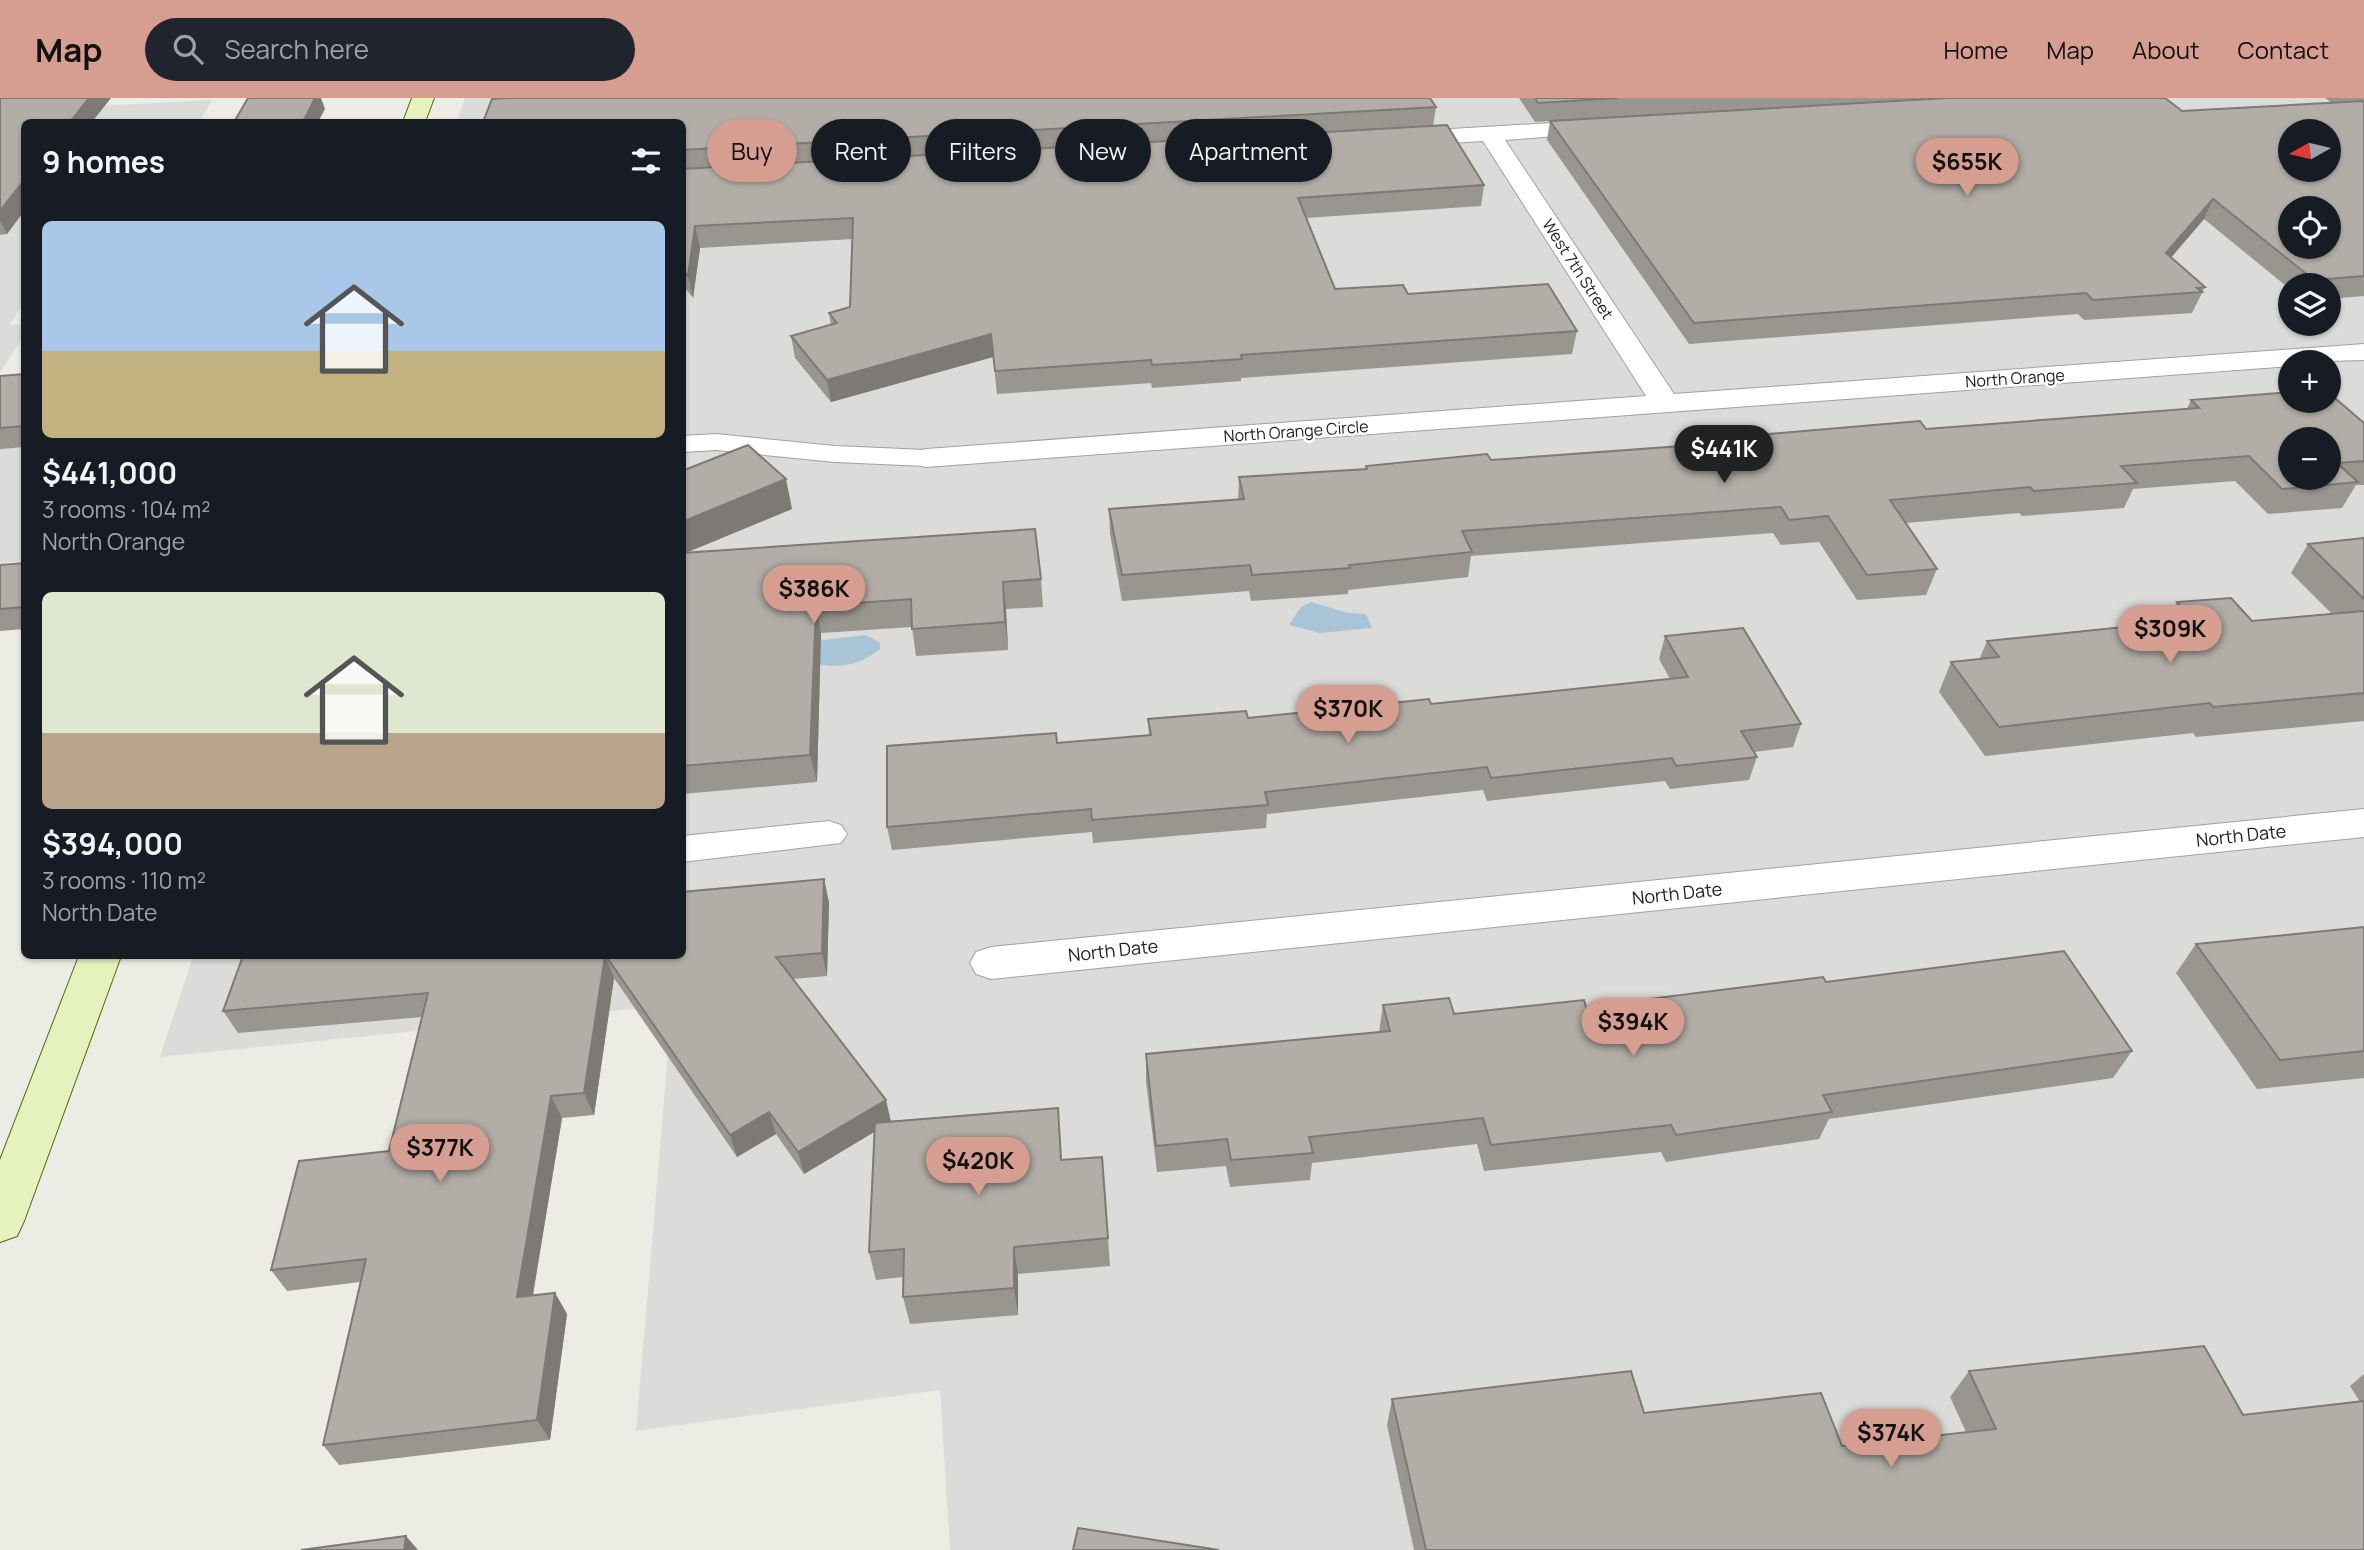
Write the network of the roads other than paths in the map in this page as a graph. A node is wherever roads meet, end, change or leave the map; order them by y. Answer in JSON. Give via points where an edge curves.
{"nodes":[{"id":1,"x":423,"y":98,"type":"edge"},
{"id":2,"x":415,"y":119,"type":"edge"},
{"id":3,"x":1626,"y":126,"type":"edge"},
{"id":4,"x":1490,"y":134,"type":"junction"},
{"id":5,"x":1379,"y":140,"type":"edge"},
{"id":6,"x":2364,"y":352,"type":"edge"},
{"id":7,"x":1666,"y":404,"type":"junction"},
{"id":8,"x":686,"y":444,"type":"edge"},
{"id":9,"x":926,"y":458,"type":"joint"},
{"id":10,"x":2364,"y":823,"type":"edge"},
{"id":11,"x":829,"y":834,"type":"dead end"},
{"id":12,"x":686,"y":849,"type":"edge"},
{"id":13,"x":99,"y":959,"type":"edge"},
{"id":14,"x":991,"y":963,"type":"dead end"},
{"id":15,"x":0,"y":1221,"type":"edge"}],
"edges":[{"from":1,"to":2,"type":"main road"},
{"from":3,"to":4,"type":"street"},
{"from":4,"to":5,"type":"street"},
{"from":4,"to":7,"type":"street","name":"West 7th Street"},
{"from":6,"to":7,"type":"street","name":"North Orange"},
{"from":7,"to":9,"type":"street","name":"North Orange Circle"},
{"from":8,"to":9,"type":"lane","via":[[716,442]]},
{"from":10,"to":14,"type":"street","name":"North Date"},
{"from":11,"to":12,"type":"lane"},
{"from":13,"to":15,"type":"main road"}]}
